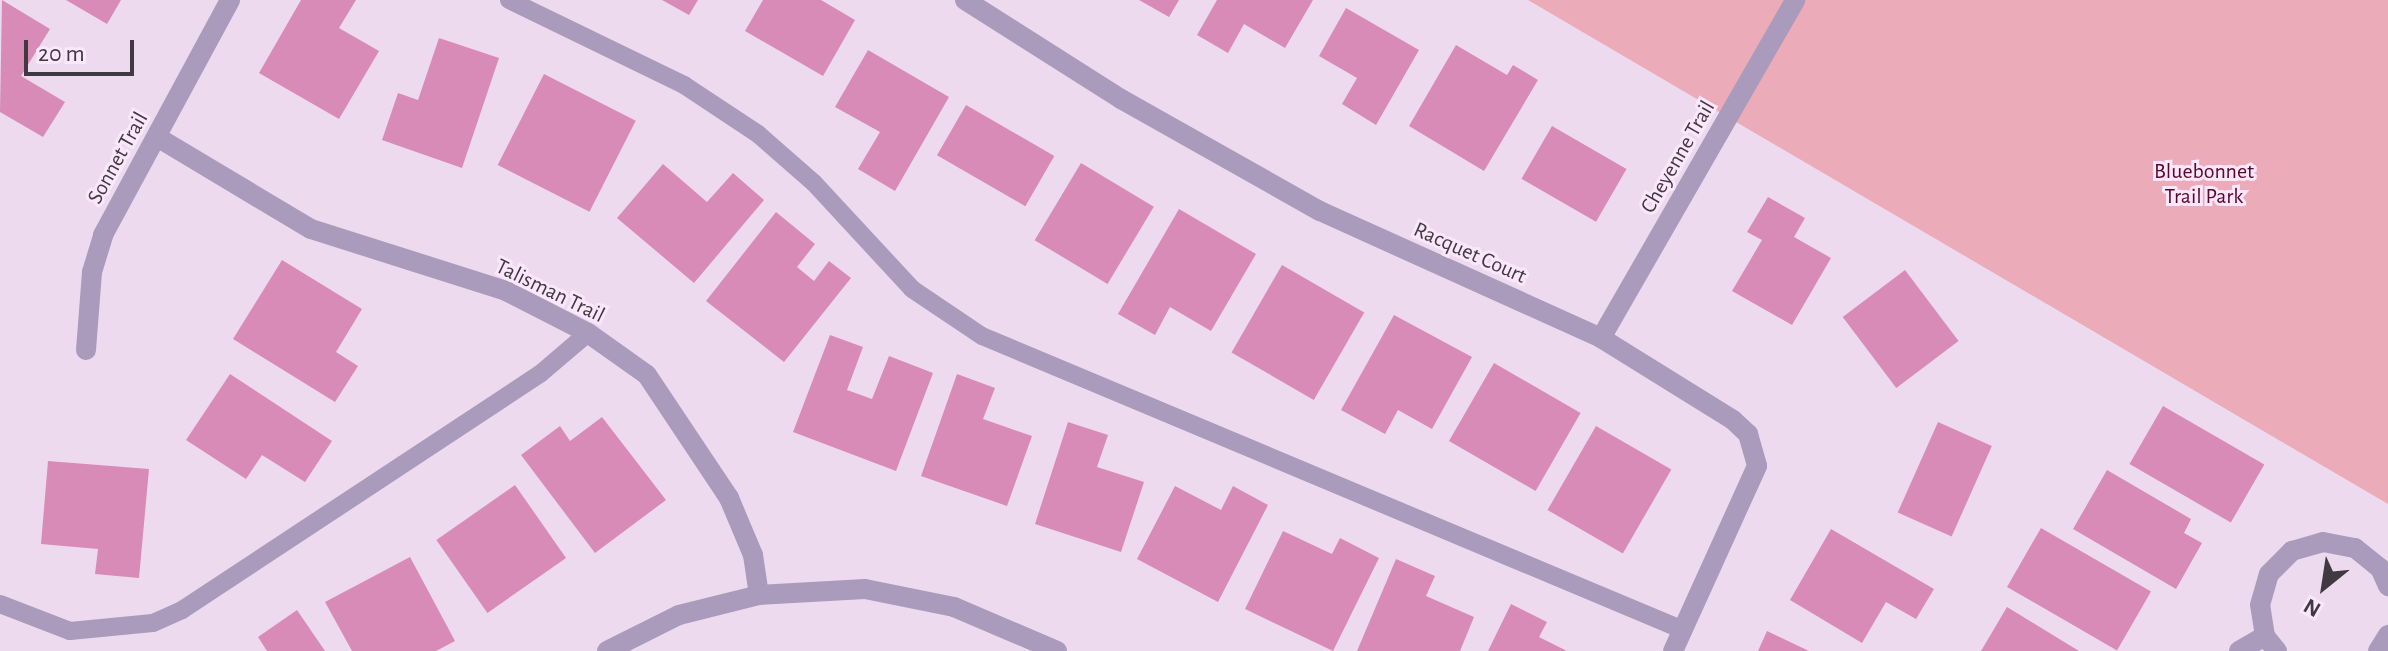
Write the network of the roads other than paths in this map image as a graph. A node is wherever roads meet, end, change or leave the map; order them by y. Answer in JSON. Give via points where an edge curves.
{"nodes":[{"id":1,"x":230,"y":0,"type":"edge"},
{"id":2,"x":509,"y":0,"type":"edge"},
{"id":3,"x":965,"y":0,"type":"edge"},
{"id":4,"x":1795,"y":0,"type":"edge"},
{"id":5,"x":157,"y":137,"type":"junction"},
{"id":6,"x":588,"y":333,"type":"junction"},
{"id":7,"x":1601,"y":338,"type":"junction"},
{"id":8,"x":86,"y":350,"type":"dead end"},
{"id":9,"x":2388,"y":586,"type":"edge"},
{"id":10,"x":759,"y":595,"type":"junction"},
{"id":11,"x":0,"y":604,"type":"edge"},
{"id":12,"x":1683,"y":630,"type":"junction"},
{"id":13,"x":2388,"y":635,"type":"edge"},
{"id":14,"x":2271,"y":644,"type":"edge"},
{"id":15,"x":607,"y":651,"type":"edge"},
{"id":16,"x":1057,"y":651,"type":"edge"},
{"id":17,"x":1673,"y":651,"type":"edge"},
{"id":18,"x":2239,"y":651,"type":"edge"},
{"id":19,"x":2378,"y":651,"type":"edge"}],
"edges":[{"from":1,"to":5,"type":"street","name":"Sonnet Trail"},
{"from":2,"to":12,"type":"lane","via":[[684,85],[758,134],[814,183],[912,289],[982,336]]},
{"from":3,"to":7,"type":"street","name":"Racquet Court","via":[[1121,99],[1320,211]]},
{"from":4,"to":7,"type":"street","name":"Cheyenne Trail"},
{"from":5,"to":6,"type":"street","name":"Talisman Trail","via":[[311,229],[506,291]]},
{"from":5,"to":8,"type":"street","name":"Sonnet Trail","via":[[103,235],[92,272]]},
{"from":6,"to":10,"type":"street","name":"Talisman Trail","via":[[647,375],[701,449],[753,555]]},
{"from":6,"to":11,"type":"lane","via":[[540,374],[182,610],[153,623],[70,631]]},
{"from":7,"to":12,"type":"street","name":"Racquet Court","via":[[1733,420],[1755,449],[1748,496]]},
{"from":9,"to":14,"type":"street","via":[[2380,568],[2355,548],[2323,542],[2292,551],[2269,574],[2260,605]]},
{"from":10,"to":15,"type":"street","via":[[679,615]]},
{"from":10,"to":16,"type":"street","via":[[865,589],[954,607]]},
{"from":12,"to":17,"type":"street","name":"Racquet Court"},
{"from":13,"to":19,"type":"street"},
{"from":14,"to":18,"type":"street"}]}
